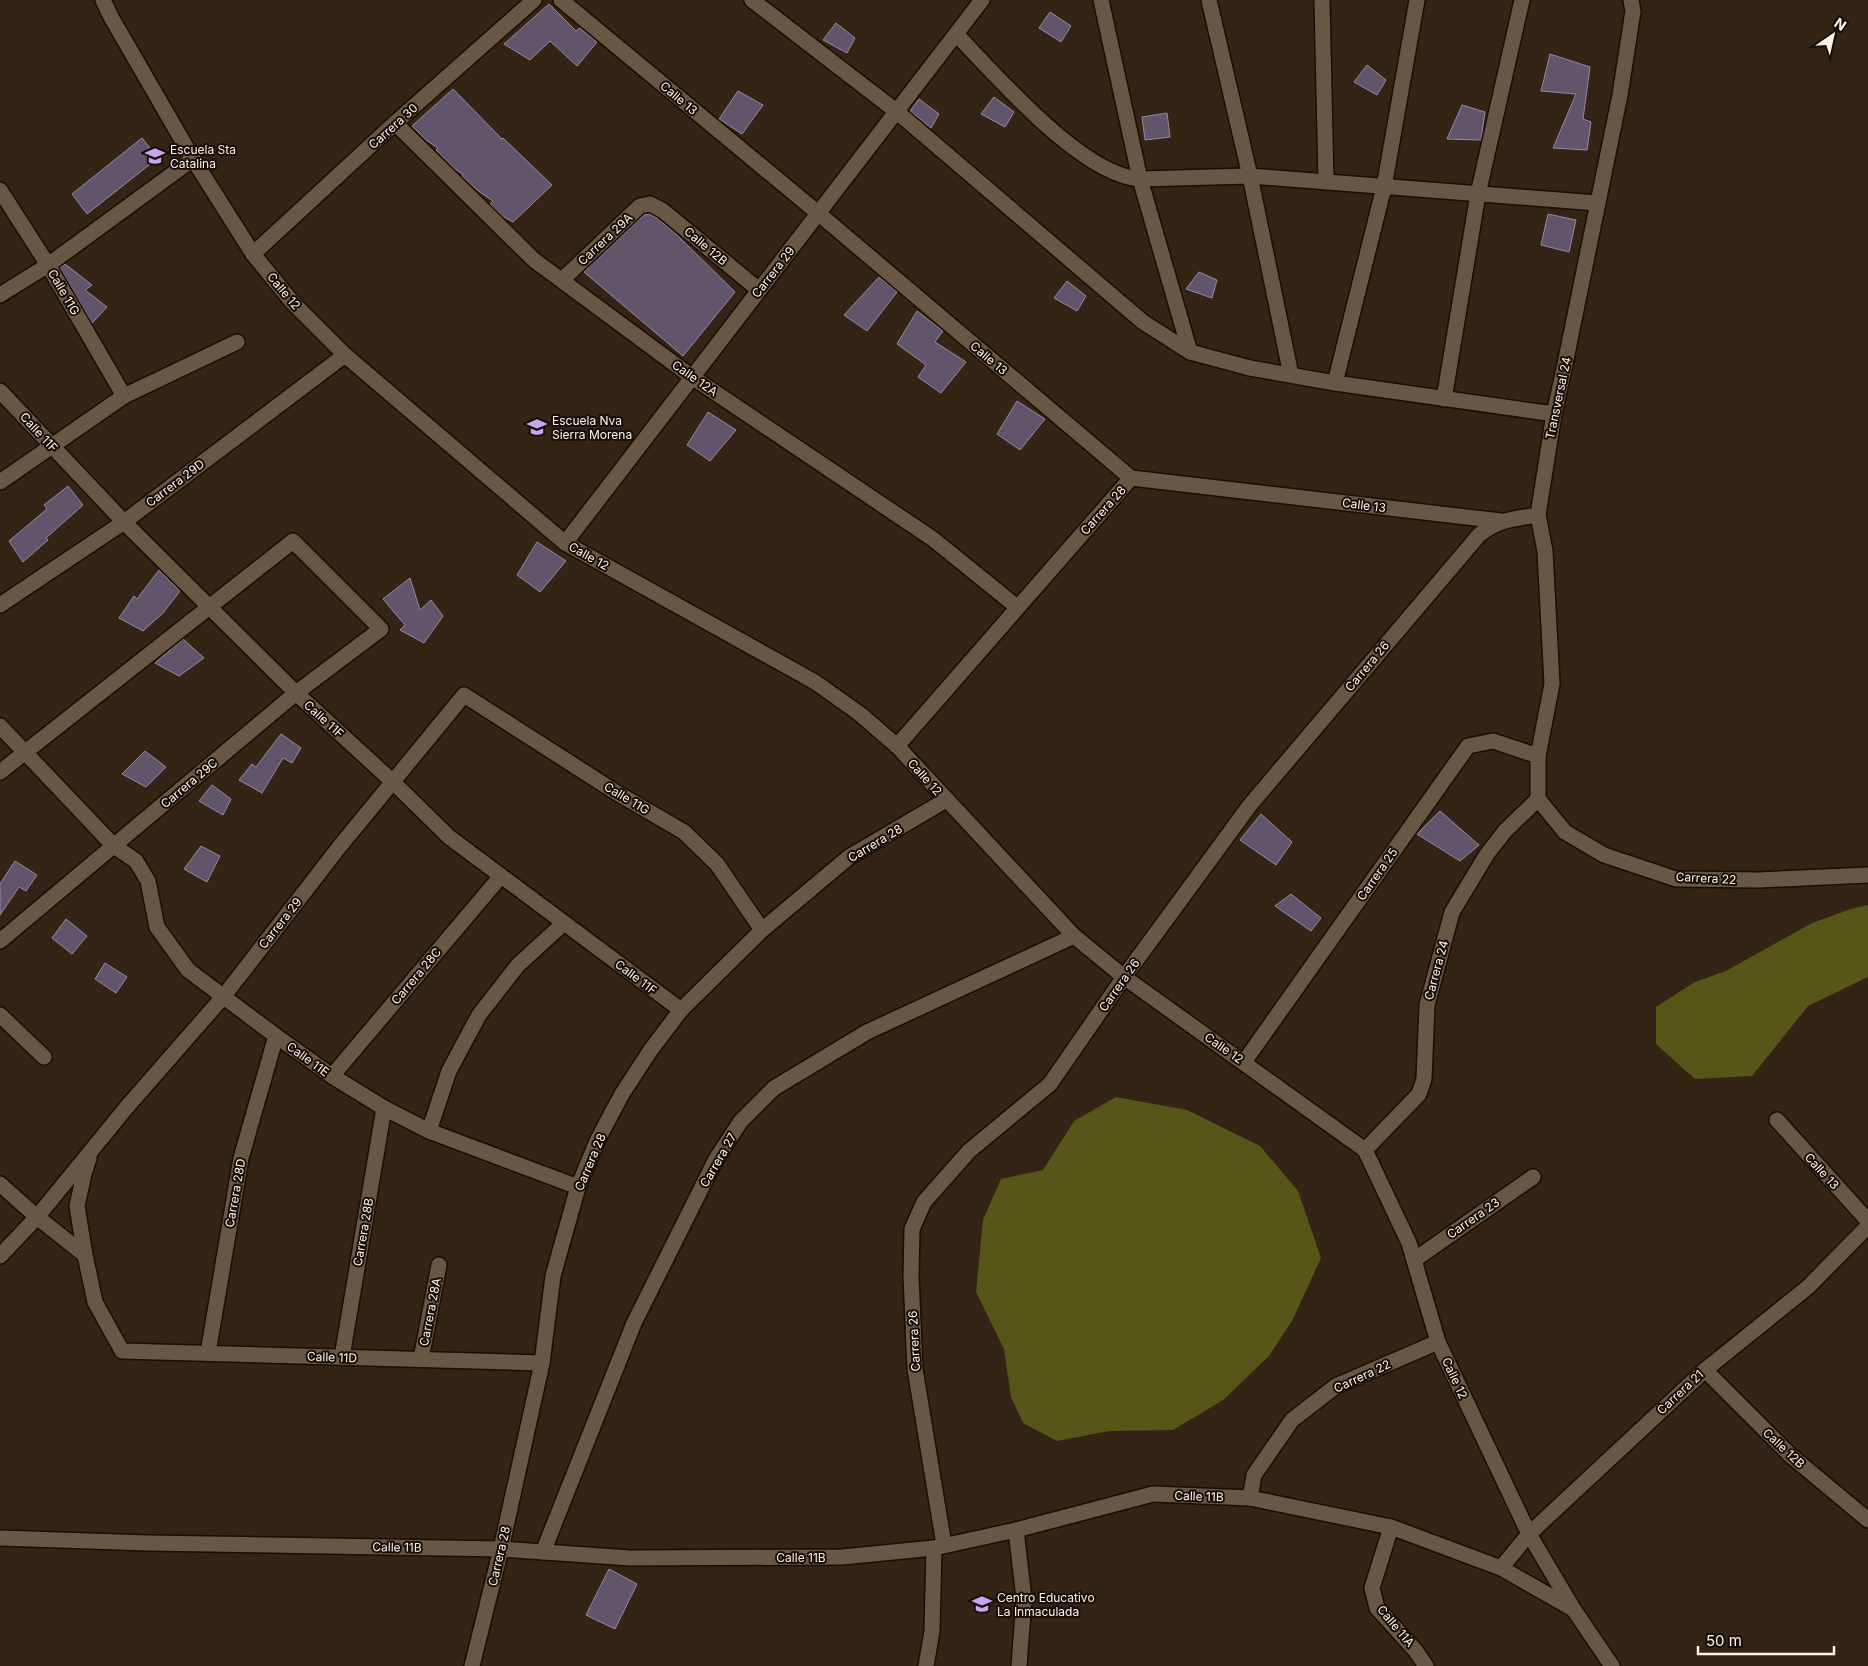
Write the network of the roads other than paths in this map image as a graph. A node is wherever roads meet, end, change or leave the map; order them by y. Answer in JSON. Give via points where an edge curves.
{"nodes":[{"id":1,"x":103,"y":0,"type":"edge"},
{"id":2,"x":534,"y":0,"type":"edge"},
{"id":3,"x":561,"y":0,"type":"edge"},
{"id":4,"x":752,"y":0,"type":"edge"},
{"id":5,"x":982,"y":0,"type":"edge"},
{"id":6,"x":1101,"y":0,"type":"edge"},
{"id":7,"x":1210,"y":0,"type":"edge"},
{"id":8,"x":1322,"y":0,"type":"edge"},
{"id":9,"x":1417,"y":0,"type":"edge"},
{"id":10,"x":1522,"y":0,"type":"edge"},
{"id":11,"x":1631,"y":0,"type":"edge"},
{"id":12,"x":956,"y":34,"type":"junction"},
{"id":13,"x":896,"y":112,"type":"junction"},
{"id":14,"x":395,"y":123,"type":"junction"},
{"id":15,"x":192,"y":159,"type":"junction"},
{"id":16,"x":1250,"y":176,"type":"junction"},
{"id":17,"x":1140,"y":179,"type":"junction"},
{"id":18,"x":1326,"y":182,"type":"junction"},
{"id":19,"x":1384,"y":187,"type":"junction"},
{"id":20,"x":0,"y":190,"type":"edge"},
{"id":21,"x":1478,"y":194,"type":"junction"},
{"id":22,"x":1597,"y":203,"type":"junction"},
{"id":23,"x":650,"y":204,"type":"joint"},
{"id":24,"x":818,"y":213,"type":"junction"},
{"id":25,"x":254,"y":254,"type":"junction"},
{"id":26,"x":48,"y":265,"type":"junction"},
{"id":27,"x":562,"y":280,"type":"junction"},
{"id":28,"x":759,"y":290,"type":"junction"},
{"id":29,"x":0,"y":296,"type":"edge"},
{"id":30,"x":237,"y":342,"type":"dead end"},
{"id":31,"x":1190,"y":352,"type":"junction"},
{"id":32,"x":346,"y":355,"type":"junction"},
{"id":33,"x":1291,"y":375,"type":"junction"},
{"id":34,"x":692,"y":377,"type":"junction"},
{"id":35,"x":1335,"y":383,"type":"junction"},
{"id":36,"x":0,"y":391,"type":"edge"},
{"id":37,"x":124,"y":396,"type":"junction"},
{"id":38,"x":1444,"y":399,"type":"junction"},
{"id":39,"x":1554,"y":414,"type":"junction"},
{"id":40,"x":51,"y":446,"type":"junction"},
{"id":41,"x":1132,"y":478,"type":"junction"},
{"id":42,"x":0,"y":482,"type":"edge"},
{"id":43,"x":1538,"y":515,"type":"junction"},
{"id":44,"x":1501,"y":521,"type":"junction"},
{"id":45,"x":124,"y":522,"type":"junction"},
{"id":46,"x":564,"y":543,"type":"junction"},
{"id":47,"x":0,"y":605,"type":"edge"},
{"id":48,"x":1017,"y":606,"type":"junction"},
{"id":49,"x":208,"y":607,"type":"junction"},
{"id":50,"x":296,"y":694,"type":"junction"},
{"id":51,"x":464,"y":695,"type":"joint"},
{"id":52,"x":0,"y":726,"type":"edge"},
{"id":53,"x":897,"y":746,"type":"junction"},
{"id":54,"x":24,"y":752,"type":"junction"},
{"id":55,"x":1538,"y":756,"type":"junction"},
{"id":56,"x":0,"y":772,"type":"edge"},
{"id":57,"x":392,"y":782,"type":"junction"},
{"id":58,"x":1538,"y":799,"type":"junction"},
{"id":59,"x":946,"y":800,"type":"junction"},
{"id":60,"x":114,"y":846,"type":"junction"},
{"id":61,"x":1868,"y":875,"type":"edge"},
{"id":62,"x":500,"y":876,"type":"junction"},
{"id":63,"x":564,"y":923,"type":"junction"},
{"id":64,"x":762,"y":930,"type":"junction"},
{"id":65,"x":1074,"y":936,"type":"junction"},
{"id":66,"x":0,"y":941,"type":"edge"},
{"id":67,"x":1124,"y":977,"type":"junction"},
{"id":68,"x":223,"y":997,"type":"junction"},
{"id":69,"x":681,"y":1010,"type":"junction"},
{"id":70,"x":0,"y":1015,"type":"edge"},
{"id":71,"x":276,"y":1036,"type":"junction"},
{"id":72,"x":44,"y":1057,"type":"dead end"},
{"id":73,"x":1244,"y":1062,"type":"junction"},
{"id":74,"x":332,"y":1076,"type":"junction"},
{"id":75,"x":384,"y":1108,"type":"junction"},
{"id":76,"x":1777,"y":1120,"type":"dead end"},
{"id":77,"x":429,"y":1131,"type":"junction"},
{"id":78,"x":92,"y":1149,"type":"junction"},
{"id":79,"x":1365,"y":1150,"type":"junction"},
{"id":80,"x":1533,"y":1177,"type":"dead end"},
{"id":81,"x":0,"y":1184,"type":"edge"},
{"id":82,"x":578,"y":1187,"type":"junction"},
{"id":83,"x":37,"y":1217,"type":"junction"},
{"id":84,"x":1868,"y":1221,"type":"edge"},
{"id":85,"x":1868,"y":1226,"type":"edge"},
{"id":86,"x":85,"y":1255,"type":"junction"},
{"id":87,"x":0,"y":1256,"type":"edge"},
{"id":88,"x":1414,"y":1260,"type":"junction"},
{"id":89,"x":439,"y":1265,"type":"dead end"},
{"id":90,"x":1438,"y":1342,"type":"junction"},
{"id":91,"x":122,"y":1351,"type":"joint"},
{"id":92,"x":208,"y":1353,"type":"junction"},
{"id":93,"x":342,"y":1357,"type":"junction"},
{"id":94,"x":421,"y":1359,"type":"junction"},
{"id":95,"x":542,"y":1363,"type":"junction"},
{"id":96,"x":1705,"y":1370,"type":"junction"},
{"id":97,"x":1250,"y":1498,"type":"junction"},
{"id":98,"x":1868,"y":1520,"type":"edge"},
{"id":99,"x":1391,"y":1527,"type":"junction"},
{"id":100,"x":1016,"y":1530,"type":"junction"},
{"id":101,"x":1529,"y":1534,"type":"junction"},
{"id":102,"x":0,"y":1538,"type":"edge"},
{"id":103,"x":939,"y":1546,"type":"junction"},
{"id":104,"x":501,"y":1549,"type":"junction"},
{"id":105,"x":543,"y":1552,"type":"junction"},
{"id":106,"x":1501,"y":1568,"type":"junction"},
{"id":107,"x":1574,"y":1610,"type":"junction"},
{"id":108,"x":472,"y":1666,"type":"edge"},
{"id":109,"x":926,"y":1666,"type":"edge"},
{"id":110,"x":1019,"y":1666,"type":"edge"},
{"id":111,"x":1426,"y":1666,"type":"edge"},
{"id":112,"x":1612,"y":1666,"type":"edge"}],
"edges":[{"from":1,"to":15,"type":"street","name":"Calle 12"},
{"from":2,"to":14,"type":"street","name":"Carrera 30"},
{"from":3,"to":24,"type":"street","name":"Calle 13"},
{"from":4,"to":13,"type":"street"},
{"from":5,"to":12,"type":"street","name":"Carrera 29"},
{"from":6,"to":17,"type":"street"},
{"from":7,"to":16,"type":"street"},
{"from":8,"to":18,"type":"street"},
{"from":9,"to":19,"type":"street"},
{"from":10,"to":21,"type":"street"},
{"from":11,"to":22,"type":"street","name":"Transversal 24","via":[[1633,11],[1620,95]]},
{"from":12,"to":13,"type":"street","name":"Carrera 29"},
{"from":12,"to":17,"type":"street","via":[[1044,124],[1091,160],[1130,178]]},
{"from":13,"to":24,"type":"street","name":"Carrera 29"},
{"from":13,"to":31,"type":"street","via":[[1143,322]]},
{"from":14,"to":25,"type":"street","name":"Carrera 30"},
{"from":14,"to":27,"type":"street","name":"Calle 12A","via":[[534,260]]},
{"from":15,"to":25,"type":"street","name":"Calle 12"},
{"from":15,"to":26,"type":"street"},
{"from":16,"to":17,"type":"street"},
{"from":16,"to":18,"type":"street"},
{"from":16,"to":33,"type":"street"},
{"from":17,"to":31,"type":"street"},
{"from":18,"to":19,"type":"street"},
{"from":19,"to":21,"type":"street"},
{"from":19,"to":35,"type":"street"},
{"from":20,"to":26,"type":"street","name":"Calle 11G"},
{"from":21,"to":22,"type":"street"},
{"from":21,"to":38,"type":"street"},
{"from":22,"to":39,"type":"street","name":"Transversal 24"},
{"from":23,"to":27,"type":"street","name":"Carrera 29A","via":[[640,206]]},
{"from":23,"to":28,"type":"street","name":"Calle 12B","via":[[662,210]]},
{"from":24,"to":28,"type":"street","name":"Carrera 29"},
{"from":24,"to":41,"type":"street","name":"Calle 13"},
{"from":25,"to":32,"type":"street","name":"Calle 12","via":[[293,304]]},
{"from":26,"to":29,"type":"street"},
{"from":26,"to":37,"type":"street","name":"Calle 11G"},
{"from":27,"to":34,"type":"street","name":"Calle 12A"},
{"from":28,"to":34,"type":"street","name":"Carrera 29"},
{"from":30,"to":37,"type":"street"},
{"from":31,"to":33,"type":"street"},
{"from":32,"to":45,"type":"street","name":"Carrera 29D"},
{"from":32,"to":46,"type":"street","name":"Calle 12"},
{"from":33,"to":35,"type":"street"},
{"from":34,"to":46,"type":"street","name":"Carrera 29"},
{"from":34,"to":48,"type":"street","name":"Calle 12A","via":[[933,539]]},
{"from":35,"to":38,"type":"street"},
{"from":36,"to":40,"type":"street","name":"Calle 11F"},
{"from":37,"to":40,"type":"street"},
{"from":38,"to":39,"type":"street"},
{"from":39,"to":43,"type":"street","name":"Transversal 24"},
{"from":40,"to":42,"type":"street"},
{"from":40,"to":45,"type":"street","name":"Calle 11F"},
{"from":41,"to":44,"type":"street","name":"Calle 13"},
{"from":41,"to":48,"type":"street","name":"Carrera 28"},
{"from":43,"to":44,"type":"street","name":"Carrera 26"},
{"from":43,"to":55,"type":"street","name":"Transversal 24","via":[[1545,551],[1552,684]]},
{"from":44,"to":67,"type":"street","name":"Carrera 26","via":[[1479,535],[1250,805]]},
{"from":45,"to":47,"type":"street","name":"Carrera 29D"},
{"from":45,"to":49,"type":"street","name":"Calle 11F"},
{"from":46,"to":53,"type":"street","name":"Calle 12","via":[[815,682]]},
{"from":48,"to":53,"type":"street","name":"Carrera 28"},
{"from":49,"to":50,"type":"street","name":"Calle 11F"},
{"from":49,"to":50,"type":"street","name":"Carrera 29C","via":[[293,541],[382,629]]},
{"from":49,"to":54,"type":"street"},
{"from":50,"to":57,"type":"street","name":"Calle 11F"},
{"from":50,"to":60,"type":"street","name":"Carrera 29C"},
{"from":51,"to":57,"type":"street","name":"Carrera 29"},
{"from":51,"to":64,"type":"street","name":"Calle 11G","via":[[684,832],[717,864]]},
{"from":52,"to":54,"type":"street","name":"Calle 11E"},
{"from":53,"to":59,"type":"street","name":"Calle 12"},
{"from":54,"to":56,"type":"street"},
{"from":54,"to":60,"type":"street","name":"Calle 11E"},
{"from":55,"to":58,"type":"street","name":"Transversal 24"},
{"from":55,"to":73,"type":"street","name":"Carrera 25","via":[[1492,741],[1468,746]]},
{"from":57,"to":62,"type":"street","name":"Calle 11F","via":[[449,837]]},
{"from":57,"to":68,"type":"street","name":"Carrera 29"},
{"from":58,"to":61,"type":"street","name":"Carrera 22","via":[[1565,832],[1604,854],[1676,879],[1759,880]]},
{"from":58,"to":79,"type":"street","name":"Carrera 24","via":[[1504,831],[1452,912],[1427,1005],[1424,1079],[1419,1094]]},
{"from":59,"to":64,"type":"street","name":"Carrera 28","via":[[849,857]]},
{"from":59,"to":65,"type":"street","name":"Calle 12"},
{"from":60,"to":66,"type":"street","name":"Carrera 29C"},
{"from":60,"to":68,"type":"street","name":"Calle 11E","via":[[136,861],[148,881],[156,927],[188,970]]},
{"from":62,"to":63,"type":"street","name":"Calle 11F"},
{"from":62,"to":74,"type":"street","name":"Carrera 28C"},
{"from":63,"to":69,"type":"street","name":"Calle 11F"},
{"from":63,"to":77,"type":"street","via":[[518,966],[479,1015],[449,1071]]},
{"from":64,"to":69,"type":"street","name":"Carrera 28"},
{"from":65,"to":67,"type":"street","name":"Calle 12"},
{"from":65,"to":105,"type":"street","name":"Carrera 27","via":[[867,1032],[774,1088],[741,1121],[716,1159],[634,1323]]},
{"from":67,"to":73,"type":"street","name":"Calle 12"},
{"from":67,"to":103,"type":"street","name":"Carrera 26","via":[[1050,1084],[969,1152],[924,1202],[912,1229],[914,1369]]},
{"from":68,"to":71,"type":"street","name":"Calle 11E"},
{"from":68,"to":78,"type":"street","name":"Carrera 29"},
{"from":69,"to":82,"type":"street","name":"Carrera 28","via":[[622,1094]]},
{"from":70,"to":72,"type":"street"},
{"from":71,"to":74,"type":"street","name":"Calle 11E"},
{"from":71,"to":92,"type":"street","name":"Carrera 28D","via":[[241,1158]]},
{"from":73,"to":79,"type":"street","name":"Calle 12"},
{"from":74,"to":75,"type":"street","name":"Calle 11E"},
{"from":75,"to":77,"type":"street","name":"Calle 11E"},
{"from":75,"to":93,"type":"street","name":"Carrera 28B"},
{"from":76,"to":84,"type":"street","name":"Calle 13"},
{"from":77,"to":82,"type":"street","name":"Calle 11E"},
{"from":78,"to":83,"type":"street","name":"Carrera 29"},
{"from":78,"to":86,"type":"street","name":"Carrera 29","via":[[77,1206]]},
{"from":79,"to":88,"type":"street","name":"Calle 12"},
{"from":80,"to":88,"type":"street","name":"Carrera 23"},
{"from":81,"to":83,"type":"street"},
{"from":82,"to":95,"type":"street","name":"Carrera 28","via":[[553,1276]]},
{"from":83,"to":86,"type":"street"},
{"from":83,"to":87,"type":"street"},
{"from":85,"to":96,"type":"street","name":"Carrera 21","via":[[1808,1287]]},
{"from":86,"to":91,"type":"street","name":"Carrera 29","via":[[95,1302]]},
{"from":88,"to":90,"type":"street","name":"Calle 12"},
{"from":89,"to":94,"type":"street","name":"Carrera 28A"},
{"from":90,"to":97,"type":"street","name":"Carrera 22","via":[[1336,1386],[1292,1420],[1254,1475]]},
{"from":90,"to":101,"type":"street","name":"Calle 12"},
{"from":91,"to":92,"type":"street","name":"Calle 11D"},
{"from":92,"to":93,"type":"street","name":"Calle 11D"},
{"from":93,"to":94,"type":"street","name":"Calle 11D"},
{"from":94,"to":95,"type":"street","name":"Calle 11D"},
{"from":95,"to":104,"type":"street","name":"Carrera 28"},
{"from":96,"to":98,"type":"street","name":"Calle 12B","via":[[1790,1456]]},
{"from":96,"to":101,"type":"street","name":"Carrera 21"},
{"from":97,"to":99,"type":"street","name":"Calle 11B"},
{"from":97,"to":100,"type":"street","name":"Calle 11B","via":[[1154,1494]]},
{"from":99,"to":106,"type":"street","name":"Calle 11B"},
{"from":99,"to":111,"type":"street","name":"Calle 11A","via":[[1372,1588],[1377,1608],[1416,1650]]},
{"from":100,"to":103,"type":"street","name":"Calle 11B"},
{"from":100,"to":110,"type":"street","via":[[1024,1599]]},
{"from":101,"to":106,"type":"street","name":"Carrera 21"},
{"from":101,"to":107,"type":"street","name":"Calle 12"},
{"from":102,"to":104,"type":"street","name":"Calle 11B"},
{"from":103,"to":105,"type":"street","name":"Calle 11B","via":[[842,1557],[630,1558]]},
{"from":103,"to":109,"type":"street","name":"Carrera 26"},
{"from":104,"to":105,"type":"street","name":"Calle 11B"},
{"from":104,"to":108,"type":"street","name":"Carrera 28"},
{"from":106,"to":107,"type":"street","name":"Calle 11B"},
{"from":107,"to":112,"type":"street","name":"Calle 12"}]}
